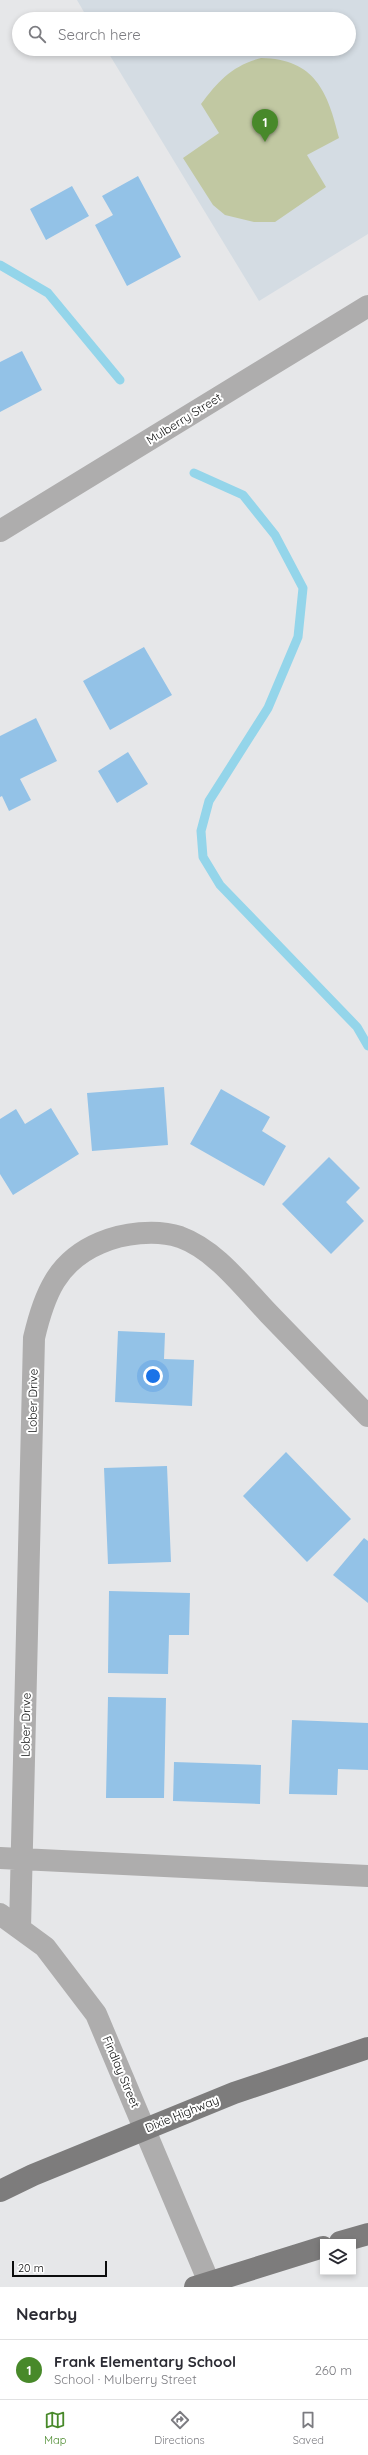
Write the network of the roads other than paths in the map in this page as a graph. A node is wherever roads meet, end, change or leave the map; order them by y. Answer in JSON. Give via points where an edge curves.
{"nodes":[{"id":1,"x":368,"y":306,"type":"edge"},
{"id":2,"x":0,"y":531,"type":"edge"},
{"id":3,"x":368,"y":1416,"type":"edge"},
{"id":4,"x":22,"y":1857,"type":"junction"},
{"id":5,"x":0,"y":1858,"type":"edge"},
{"id":6,"x":368,"y":1876,"type":"edge"},
{"id":7,"x":0,"y":1914,"type":"edge"},
{"id":8,"x":20,"y":1928,"type":"junction"},
{"id":9,"x":368,"y":2048,"type":"edge"},
{"id":10,"x":145,"y":2128,"type":"junction"},
{"id":11,"x":0,"y":2192,"type":"edge"},
{"id":12,"x":368,"y":2234,"type":"edge"},
{"id":13,"x":350,"y":2239,"type":"edge"},
{"id":14,"x":320,"y":2248,"type":"edge"},
{"id":15,"x":205,"y":2285,"type":"edge"}],
"edges":[{"from":1,"to":2,"type":"street","name":"Mulberry Street"},
{"from":3,"to":4,"type":"street","name":"Lober Drive","via":[[232,1275],[202,1248],[180,1237],[156,1233],[131,1234],[106,1240],[85,1250],[66,1265],[52,1284],[41,1307],[34,1338]]},
{"from":4,"to":5,"type":"street"},
{"from":4,"to":6,"type":"street"},
{"from":4,"to":8,"type":"street","name":"Lober Drive"},
{"from":7,"to":8,"type":"street","name":"Findlay Street"},
{"from":8,"to":10,"type":"street","name":"Findlay Street","via":[[45,1947],[96,2014]]},
{"from":9,"to":10,"type":"main road","name":"Dixie Highway","via":[[234,2093]]},
{"from":10,"to":11,"type":"main road","name":"Dixie Highway","via":[[33,2175]]},
{"from":10,"to":15,"type":"street","name":"Findlay Street"},
{"from":12,"to":13,"type":"main road"},
{"from":14,"to":15,"type":"main road"}]}
